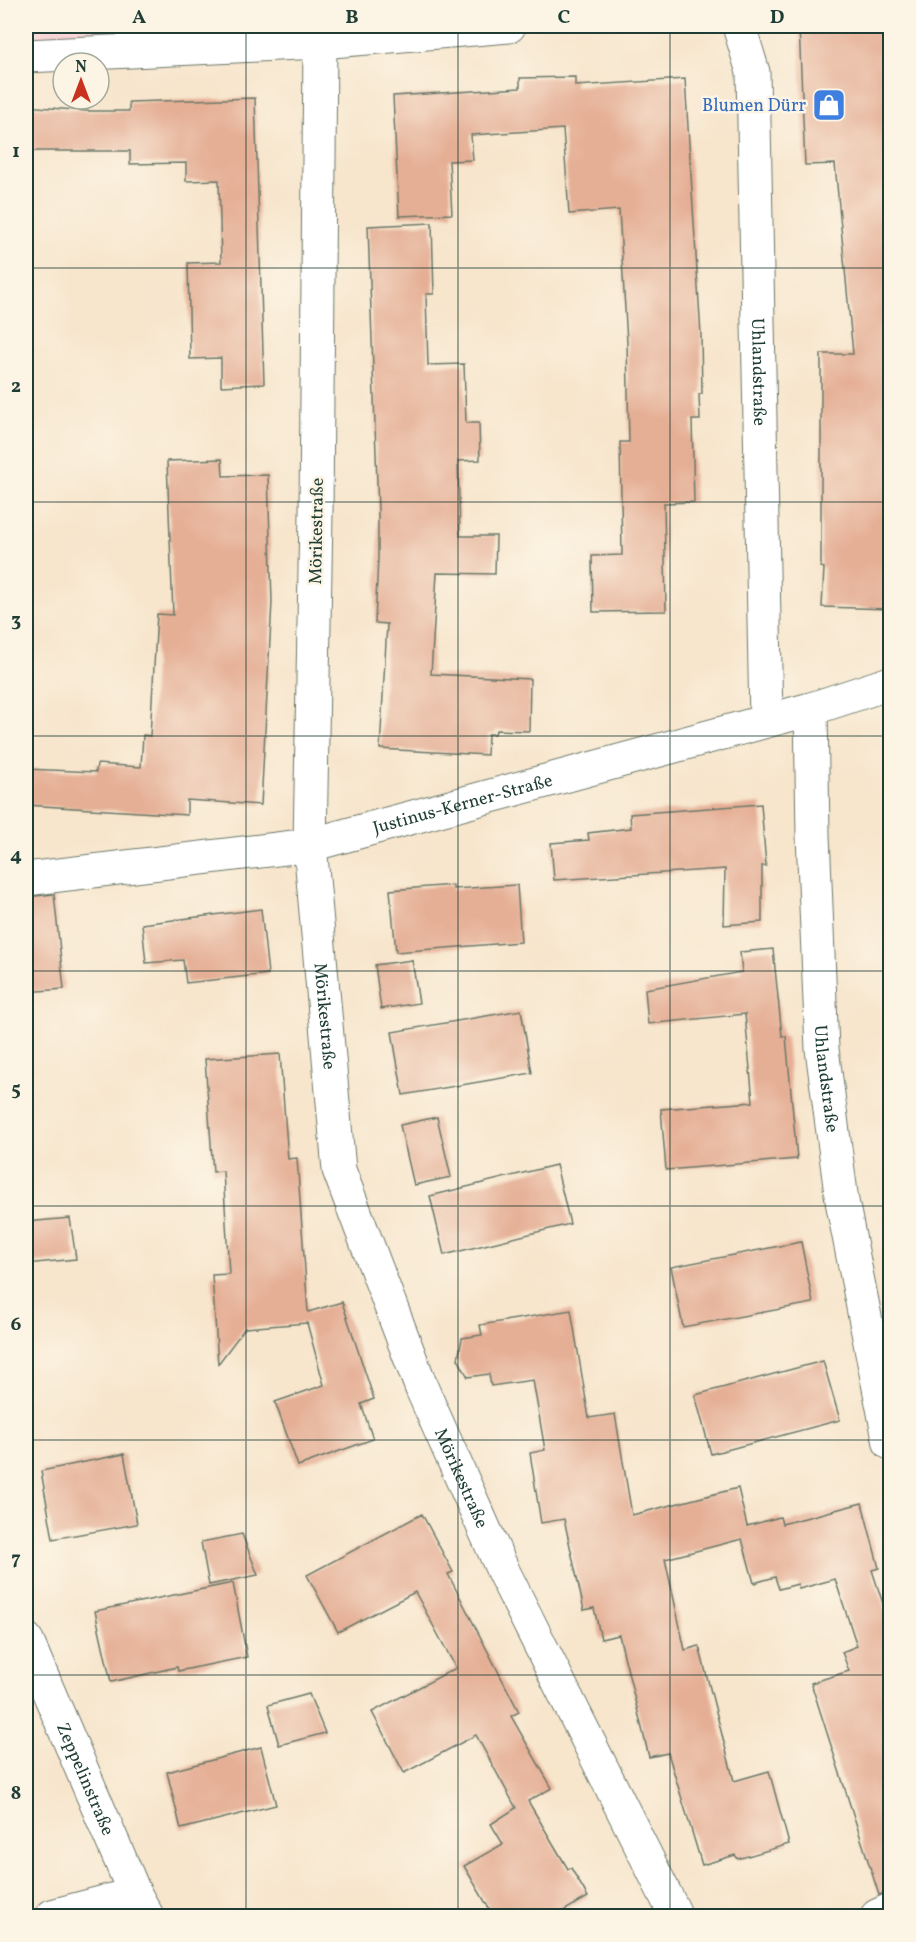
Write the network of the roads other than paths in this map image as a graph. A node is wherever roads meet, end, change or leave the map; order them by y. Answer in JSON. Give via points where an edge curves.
{"nodes":[{"id":1,"x":509,"y":26,"type":"edge"},
{"id":2,"x":739,"y":26,"type":"edge"},
{"id":3,"x":320,"y":42,"type":"junction"},
{"id":4,"x":26,"y":56,"type":"edge"},
{"id":5,"x":891,"y":683,"type":"edge"},
{"id":6,"x":811,"y":709,"type":"junction"},
{"id":7,"x":766,"y":720,"type":"junction"},
{"id":8,"x":310,"y":845,"type":"junction"},
{"id":9,"x":26,"y":879,"type":"edge"},
{"id":10,"x":891,"y":1443,"type":"edge"},
{"id":11,"x":26,"y":1639,"type":"edge"},
{"id":12,"x":141,"y":1906,"type":"edge"},
{"id":13,"x":891,"y":1910,"type":"edge"},
{"id":14,"x":52,"y":1917,"type":"edge"},
{"id":15,"x":676,"y":1917,"type":"edge"},
{"id":16,"x":877,"y":1917,"type":"edge"}],
"edges":[{"from":1,"to":3,"type":"street"},
{"from":2,"to":7,"type":"street","name":"Uhlandstraße","via":[[753,72]]},
{"from":3,"to":4,"type":"street"},
{"from":3,"to":8,"type":"street","name":"Mörikestraße"},
{"from":5,"to":6,"type":"street","name":"Justinus-Kerner-Straße"},
{"from":6,"to":7,"type":"street","name":"Justinus-Kerner-Straße"},
{"from":6,"to":10,"type":"street","name":"Uhlandstraße","via":[[822,1049],[842,1201]]},
{"from":7,"to":8,"type":"street","name":"Justinus-Kerner-Straße"},
{"from":8,"to":9,"type":"street","name":"Justinus-Kerner-Straße"},
{"from":8,"to":15,"type":"street","name":"Mörikestraße","via":[[339,1170],[422,1389],[500,1562]]},
{"from":11,"to":12,"type":"street","name":"Zeppelinstraße"},
{"from":12,"to":14,"type":"street"},
{"from":13,"to":16,"type":"street"}]}
